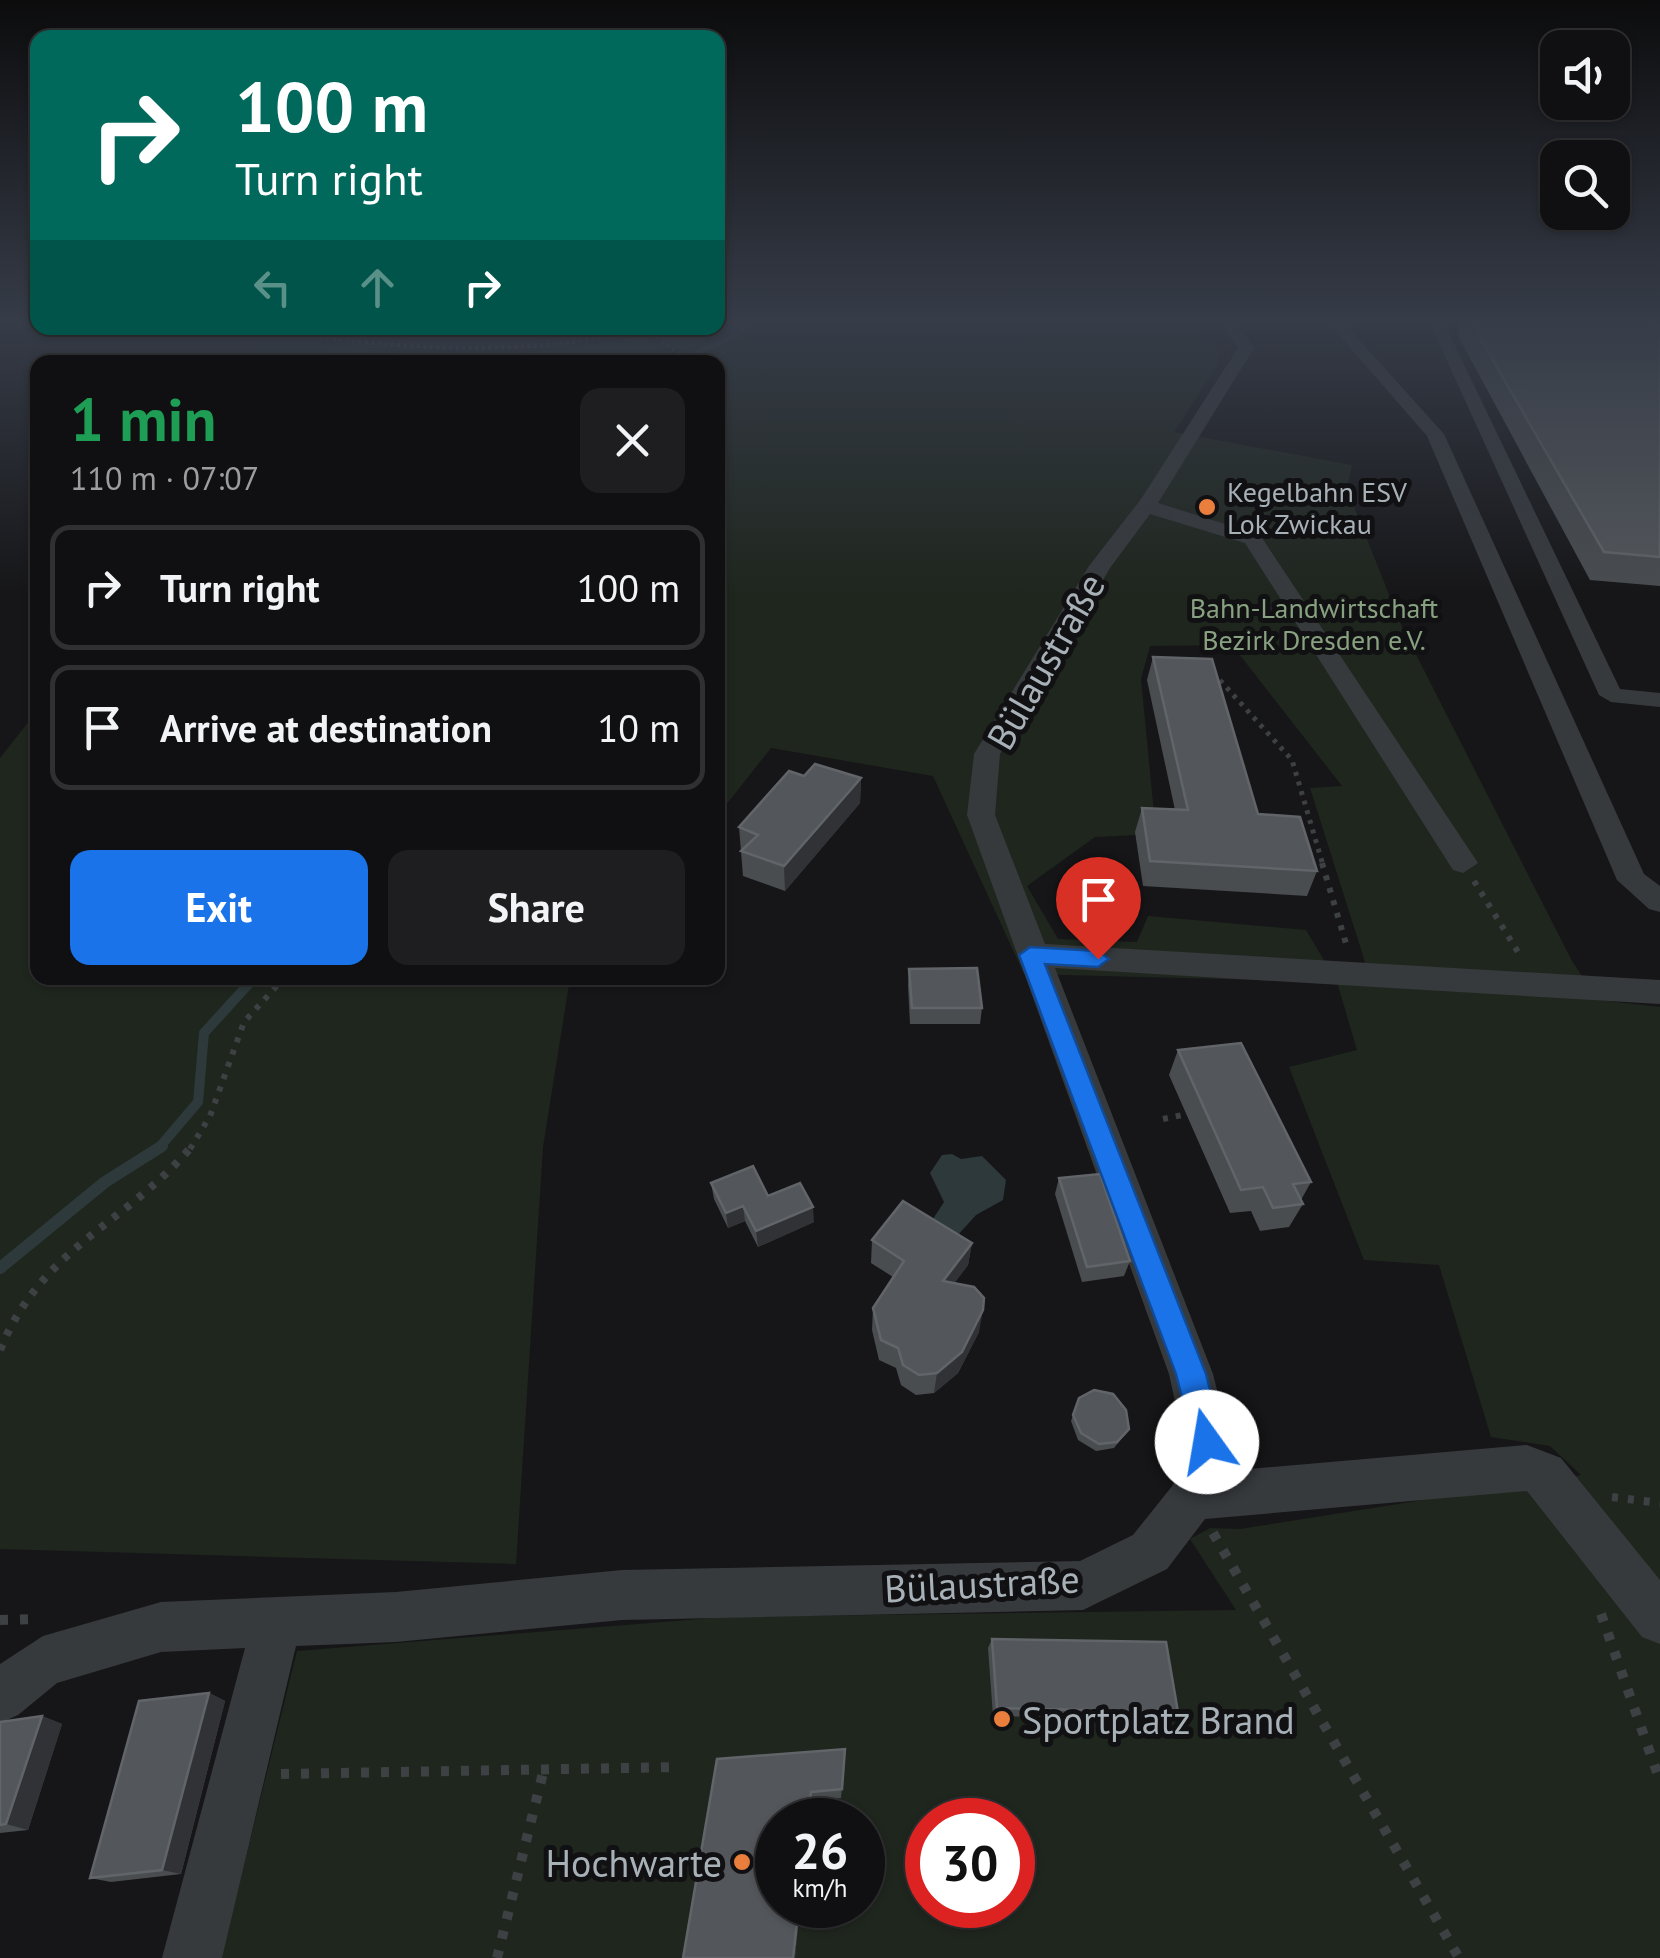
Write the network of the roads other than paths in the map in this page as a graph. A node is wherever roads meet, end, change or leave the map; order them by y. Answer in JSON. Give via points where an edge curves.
{"nodes":[{"id":1,"x":1205,"y":412,"type":"edge"},
{"id":2,"x":1416,"y":412,"type":"edge"},
{"id":3,"x":1481,"y":412,"type":"edge"},
{"id":4,"x":1146,"y":506,"type":"junction"},
{"id":5,"x":1660,"y":700,"type":"edge"},
{"id":6,"x":1463,"y":863,"type":"road end"},
{"id":7,"x":1660,"y":902,"type":"edge"},
{"id":8,"x":1030,"y":955,"type":"junction"},
{"id":9,"x":1660,"y":992,"type":"edge"},
{"id":10,"x":1193,"y":1497,"type":"junction"},
{"id":11,"x":1660,"y":1620,"type":"edge"},
{"id":12,"x":277,"y":1622,"type":"junction"},
{"id":13,"x":0,"y":1698,"type":"edge"},
{"id":14,"x":192,"y":1958,"type":"edge"}],
"edges":[{"from":1,"to":4,"type":"street","name":"Bülaustraße"},
{"from":2,"to":7,"type":"street","via":[[1435,434],[1632,880]]},
{"from":3,"to":5,"type":"street","via":[[1611,696]]},
{"from":4,"to":6,"type":"street","via":[[1254,539]]},
{"from":4,"to":8,"type":"street","name":"Bülaustraße","via":[[1100,566],[986,754],[982,815]]},
{"from":8,"to":9,"type":"street"},
{"from":8,"to":10,"type":"street","name":"Bülaustraße","via":[[1191,1374],[1207,1442]]},
{"from":10,"to":11,"type":"street","via":[[1527,1468],[1545,1474]]},
{"from":10,"to":12,"type":"street","name":"Bülaustraße","via":[[1150,1552],[1082,1585],[622,1595],[396,1618]]},
{"from":12,"to":13,"type":"street","name":"Bülaustraße","via":[[160,1627],[43,1662]]},
{"from":12,"to":14,"type":"street"}]}
